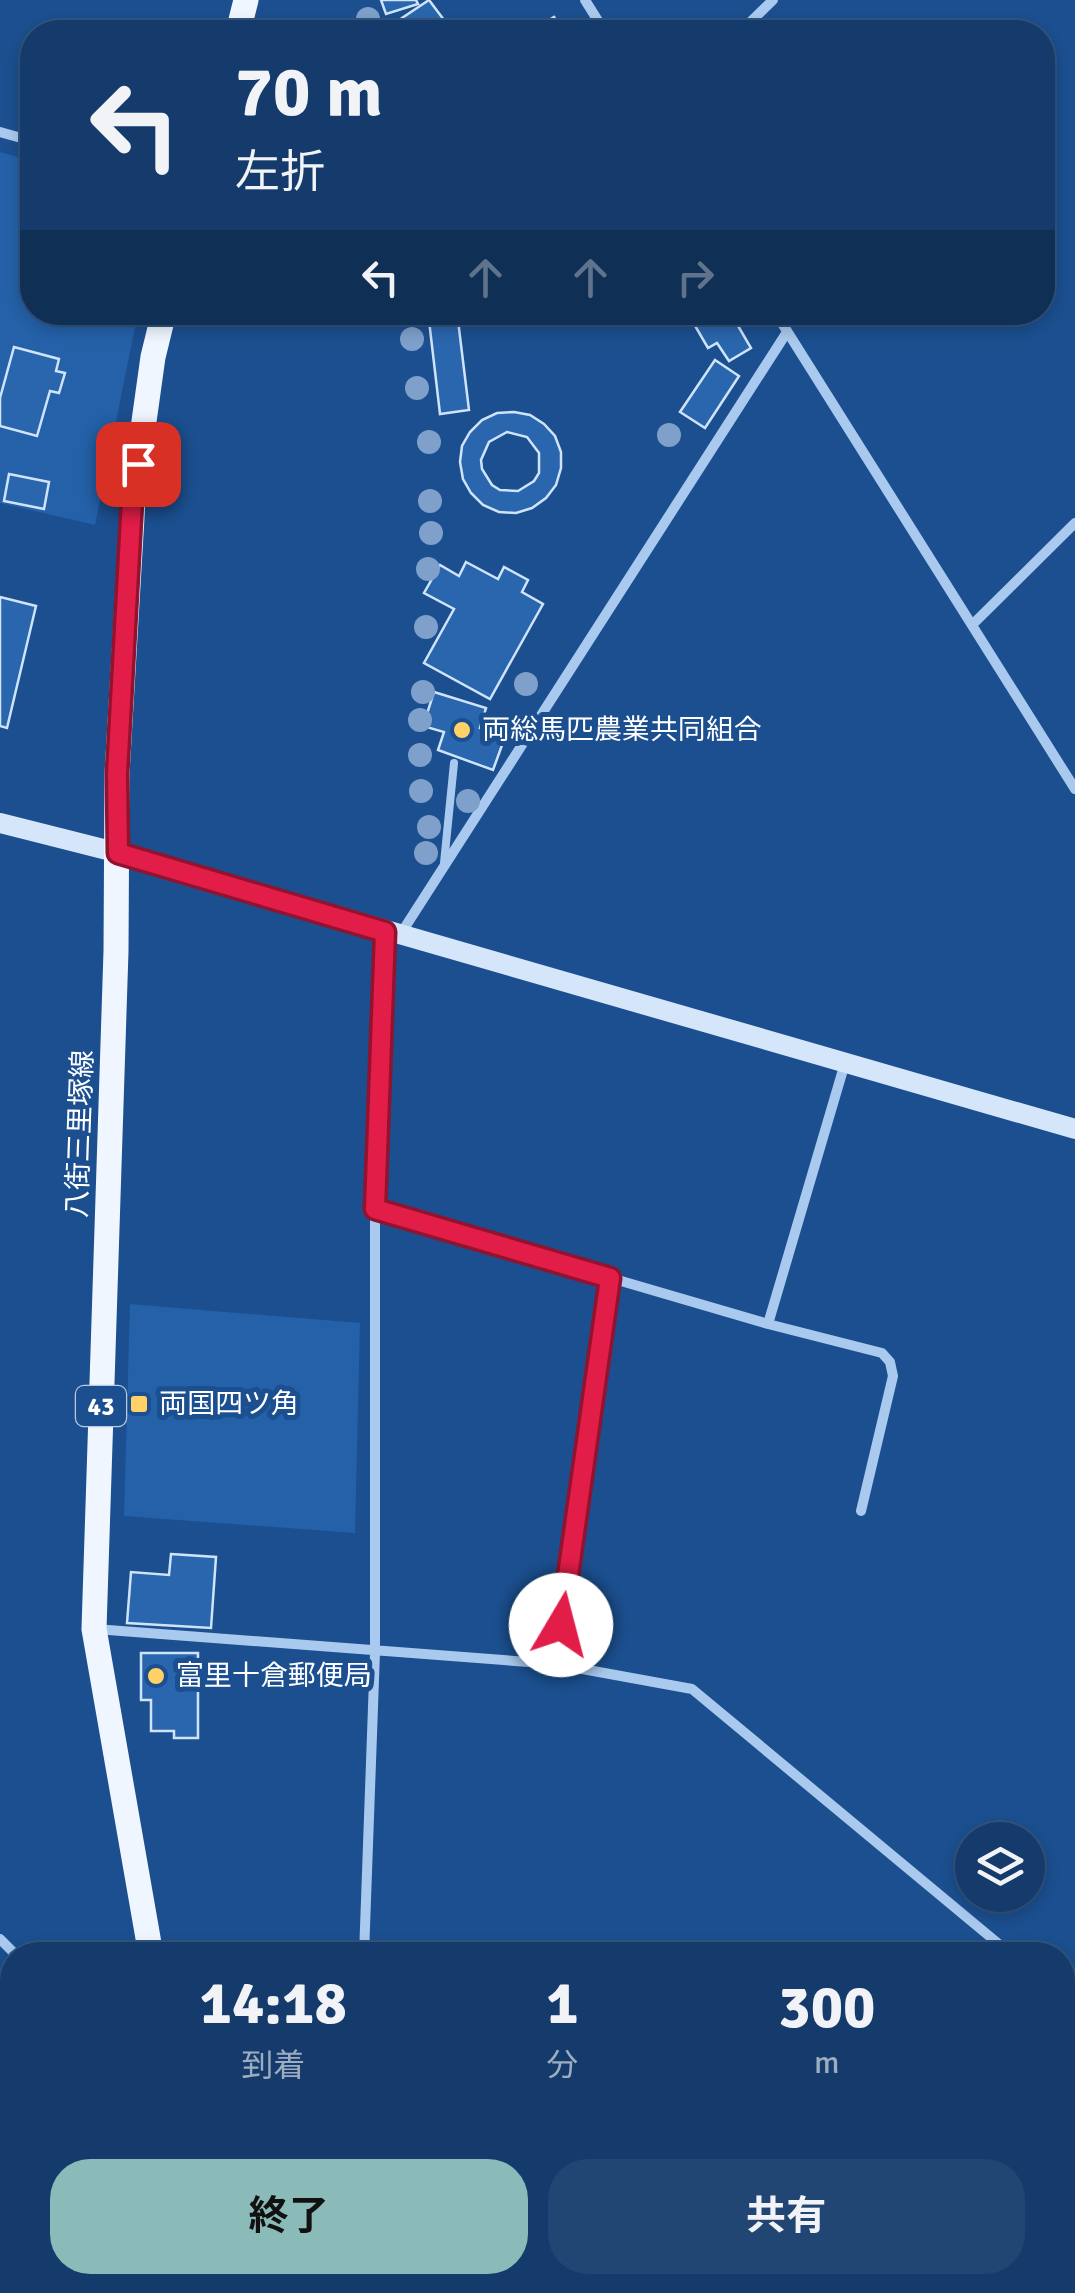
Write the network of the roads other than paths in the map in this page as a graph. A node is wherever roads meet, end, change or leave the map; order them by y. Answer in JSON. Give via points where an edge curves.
{"nodes":[{"id":1,"x":773,"y":0,"type":"edge"},
{"id":2,"x":752,"y":20,"type":"edge"},
{"id":3,"x":161,"y":325,"type":"edge"},
{"id":4,"x":783,"y":325,"type":"edge"},
{"id":5,"x":787,"y":332,"type":"junction"},
{"id":6,"x":1075,"y":523,"type":"edge"},
{"id":7,"x":972,"y":625,"type":"junction"},
{"id":8,"x":454,"y":763,"type":"dead end"},
{"id":9,"x":1075,"y":789,"type":"edge"},
{"id":10,"x":0,"y":822,"type":"edge"},
{"id":11,"x":118,"y":853,"type":"junction"},
{"id":12,"x":444,"y":866,"type":"junction"},
{"id":13,"x":392,"y":934,"type":"junction"},
{"id":14,"x":845,"y":1064,"type":"junction"},
{"id":15,"x":1075,"y":1129,"type":"edge"},
{"id":16,"x":375,"y":1209,"type":"junction"},
{"id":17,"x":610,"y":1278,"type":"junction"},
{"id":18,"x":768,"y":1324,"type":"junction"},
{"id":19,"x":861,"y":1510,"type":"dead end"},
{"id":20,"x":94,"y":1629,"type":"junction"},
{"id":21,"x":375,"y":1652,"type":"junction"},
{"id":22,"x":556,"y":1664,"type":"junction"},
{"id":23,"x":149,"y":1942,"type":"edge"},
{"id":24,"x":364,"y":1942,"type":"edge"},
{"id":25,"x":996,"y":1942,"type":"edge"}],
"edges":[{"from":1,"to":2,"type":"street"},
{"from":3,"to":11,"type":"main road","name":"八街三里塚線","number":"43","via":[[132,500]]},
{"from":4,"to":5,"type":"street"},
{"from":5,"to":7,"type":"street"},
{"from":5,"to":12,"type":"street"},
{"from":6,"to":7,"type":"street"},
{"from":7,"to":9,"type":"street"},
{"from":8,"to":12,"type":"lane"},
{"from":10,"to":11,"type":"street"},
{"from":11,"to":13,"type":"street"},
{"from":11,"to":20,"type":"main road","name":"八街三里塚線","number":"43"},
{"from":12,"to":13,"type":"street"},
{"from":13,"to":14,"type":"street"},
{"from":13,"to":16,"type":"street"},
{"from":14,"to":15,"type":"street"},
{"from":14,"to":18,"type":"street"},
{"from":16,"to":17,"type":"street"},
{"from":16,"to":21,"type":"street"},
{"from":17,"to":18,"type":"street"},
{"from":17,"to":22,"type":"street"},
{"from":18,"to":19,"type":"street","via":[[882,1353],[890,1362],[893,1376]]},
{"from":20,"to":21,"type":"street"},
{"from":20,"to":23,"type":"main road","name":"八街三里塚線","number":"43"},
{"from":21,"to":22,"type":"street"},
{"from":21,"to":24,"type":"street"},
{"from":22,"to":25,"type":"street","via":[[692,1689]]}]}
